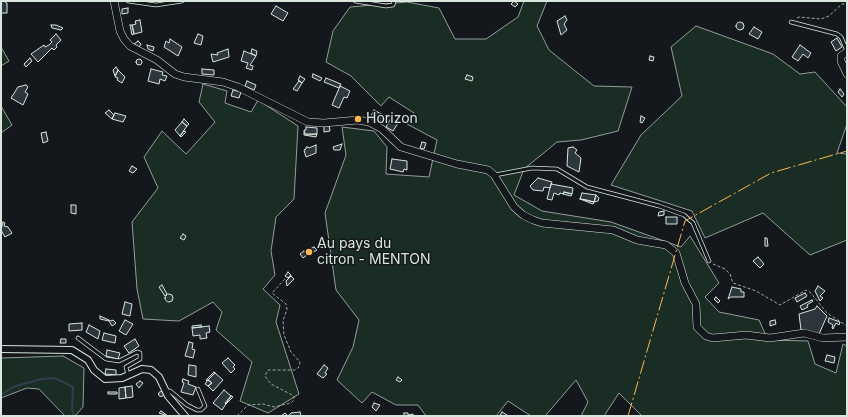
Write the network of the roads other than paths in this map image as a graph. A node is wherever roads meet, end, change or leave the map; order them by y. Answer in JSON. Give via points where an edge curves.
{"nodes":[{"id":1,"x":115,"y":1,"type":"edge"},
{"id":2,"x":128,"y":1,"type":"edge"},
{"id":3,"x":182,"y":1,"type":"edge"},
{"id":4,"x":355,"y":1,"type":"edge"},
{"id":5,"x":394,"y":1,"type":"edge"},
{"id":6,"x":791,"y":22,"type":"road end"},
{"id":7,"x":847,"y":51,"type":"edge"},
{"id":8,"x":847,"y":74,"type":"edge"},
{"id":9,"x":494,"y":175,"type":"junction"},
{"id":10,"x":709,"y":261,"type":"road end"},
{"id":11,"x":847,"y":337,"type":"edge"},
{"id":12,"x":78,"y":338,"type":"dead end"},
{"id":13,"x":1,"y":349,"type":"edge"},
{"id":14,"x":128,"y":375,"type":"junction"},
{"id":15,"x":198,"y":389,"type":"dead end"},
{"id":16,"x":166,"y":391,"type":"junction"},
{"id":17,"x":185,"y":416,"type":"edge"}],
"edges":[{"from":1,"to":9,"type":"street","via":[[120,31],[124,39],[130,46],[157,60],[175,74],[184,78],[223,82],[238,87],[308,122],[369,122],[382,129],[401,147],[457,164],[488,170]]},
{"from":2,"to":3,"type":"lane","via":[[156,5]]},
{"from":4,"to":5,"type":"lane","via":[[386,6],[393,5]]},
{"from":6,"to":7,"type":"lane","via":[[837,34]]},
{"from":7,"to":8,"type":"street","via":[[841,56]]},
{"from":9,"to":10,"type":"lane","via":[[532,168],[557,169],[587,187],[684,215],[693,223]]},
{"from":9,"to":11,"type":"street","via":[[514,207],[533,220],[613,230],[636,240],[661,244],[672,249],[676,253],[685,284],[696,304],[697,327],[706,336],[713,338],[746,335],[770,338],[804,333],[823,338]]},
{"from":12,"to":14,"type":"lane","via":[[106,359],[119,361],[137,352],[140,353],[140,359],[126,367]]},
{"from":13,"to":14,"type":"street","via":[[66,348],[81,354],[99,376],[114,380]]},
{"from":14,"to":16,"type":"street","via":[[142,369],[151,370],[159,377]]},
{"from":15,"to":16,"type":"lane","via":[[205,406],[202,410],[192,408],[170,391]]},
{"from":16,"to":17,"type":"street"}]}
